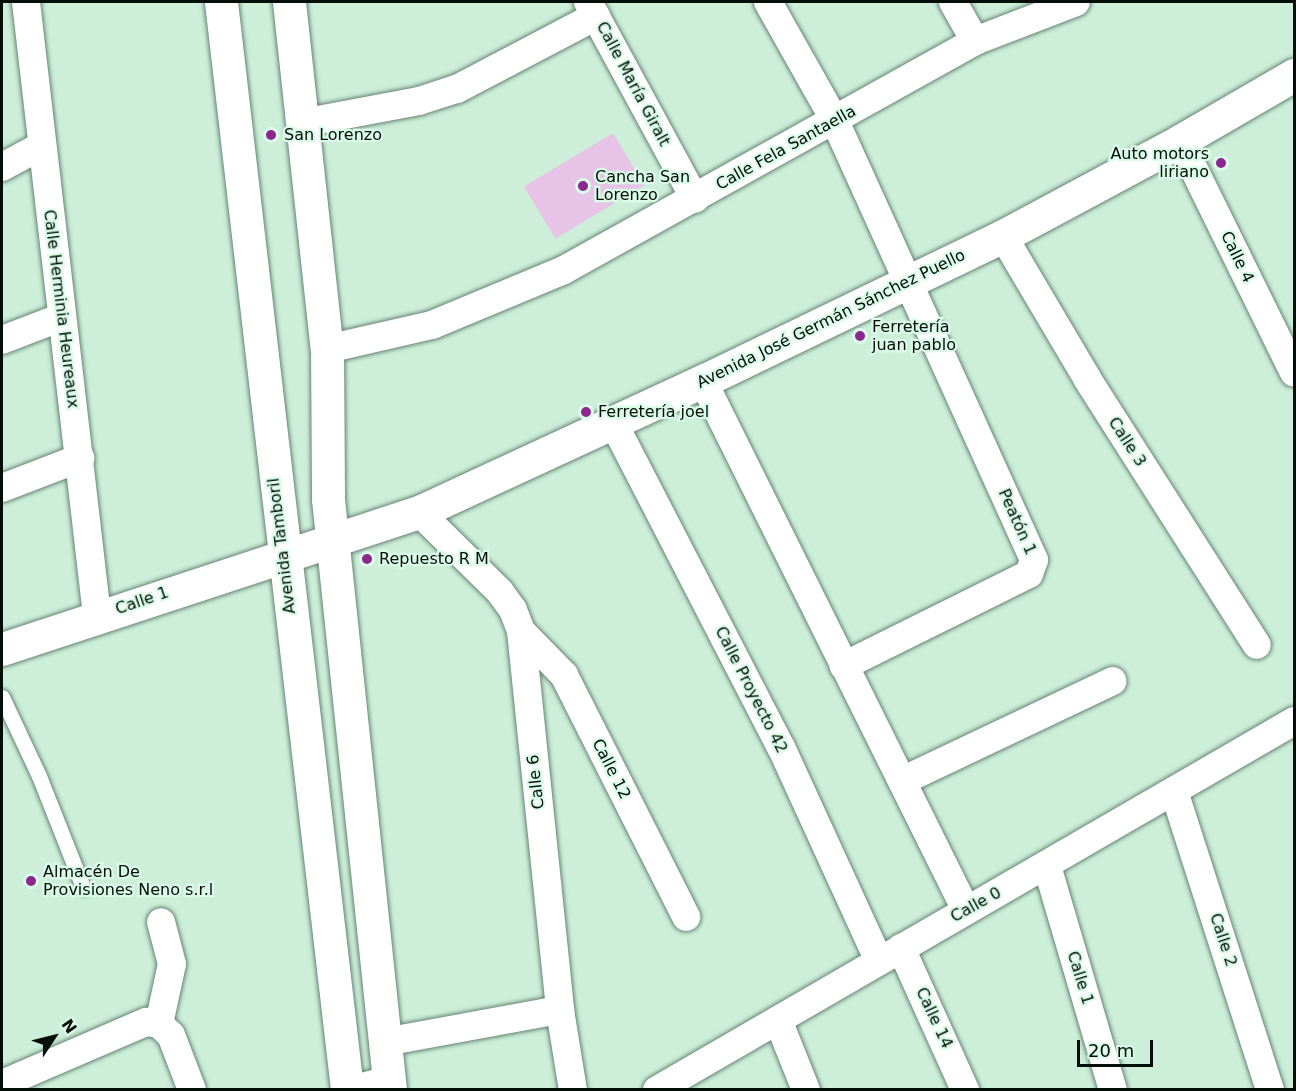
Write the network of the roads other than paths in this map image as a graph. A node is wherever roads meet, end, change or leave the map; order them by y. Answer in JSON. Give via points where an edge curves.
{"nodes":[{"id":1,"x":26,"y":2,"type":"edge"},
{"id":2,"x":221,"y":2,"type":"edge"},
{"id":3,"x":289,"y":2,"type":"edge"},
{"id":4,"x":768,"y":2,"type":"edge"},
{"id":5,"x":953,"y":2,"type":"edge"},
{"id":6,"x":1076,"y":2,"type":"edge"},
{"id":7,"x":592,"y":9,"type":"edge"},
{"id":8,"x":975,"y":41,"type":"junction"},
{"id":9,"x":1294,"y":75,"type":"edge"},
{"id":10,"x":835,"y":121,"type":"junction"},
{"id":11,"x":302,"y":123,"type":"junction"},
{"id":12,"x":1180,"y":141,"type":"junction"},
{"id":13,"x":41,"y":146,"type":"junction"},
{"id":14,"x":2,"y":167,"type":"edge"},
{"id":15,"x":695,"y":199,"type":"junction"},
{"id":16,"x":1003,"y":236,"type":"junction"},
{"id":17,"x":909,"y":282,"type":"junction"},
{"id":18,"x":62,"y":317,"type":"junction"},
{"id":19,"x":2,"y":340,"type":"edge"},
{"id":20,"x":327,"y":349,"type":"junction"},
{"id":21,"x":1294,"y":373,"type":"edge"},
{"id":22,"x":703,"y":381,"type":"junction"},
{"id":23,"x":614,"y":424,"type":"junction"},
{"id":24,"x":80,"y":458,"type":"junction"},
{"id":25,"x":2,"y":488,"type":"edge"},
{"id":26,"x":419,"y":512,"type":"junction"},
{"id":27,"x":331,"y":538,"type":"junction"},
{"id":28,"x":283,"y":554,"type":"junction"},
{"id":29,"x":97,"y":616,"type":"junction"},
{"id":30,"x":521,"y":631,"type":"junction"},
{"id":31,"x":1257,"y":645,"type":"dead end"},
{"id":32,"x":2,"y":649,"type":"edge"},
{"id":33,"x":844,"y":666,"type":"junction"},
{"id":34,"x":1113,"y":681,"type":"dead end"},
{"id":35,"x":2,"y":697,"type":"edge"},
{"id":36,"x":1294,"y":721,"type":"edge"},
{"id":37,"x":902,"y":781,"type":"junction"},
{"id":38,"x":1174,"y":791,"type":"junction"},
{"id":39,"x":1047,"y":866,"type":"junction"},
{"id":40,"x":82,"y":887,"type":"dead end"},
{"id":41,"x":966,"y":910,"type":"junction"},
{"id":42,"x":686,"y":917,"type":"dead end"},
{"id":43,"x":161,"y":921,"type":"dead end"},
{"id":44,"x":890,"y":954,"type":"junction"},
{"id":45,"x":560,"y":1010,"type":"junction"},
{"id":46,"x":778,"y":1020,"type":"junction"},
{"id":47,"x":159,"y":1024,"type":"junction"},
{"id":48,"x":385,"y":1042,"type":"junction"},
{"id":49,"x":2,"y":1084,"type":"edge"},
{"id":50,"x":389,"y":1085,"type":"edge"},
{"id":51,"x":192,"y":1089,"type":"edge"},
{"id":52,"x":348,"y":1089,"type":"edge"},
{"id":53,"x":573,"y":1089,"type":"edge"},
{"id":54,"x":657,"y":1089,"type":"edge"},
{"id":55,"x":806,"y":1089,"type":"edge"},
{"id":56,"x":965,"y":1089,"type":"edge"},
{"id":57,"x":1113,"y":1089,"type":"edge"},
{"id":58,"x":1270,"y":1089,"type":"edge"}],
"edges":[{"from":1,"to":13,"type":"street","name":"Calle Herminia Heureaux"},
{"from":2,"to":28,"type":"main road","name":"Avenida Tamboril"},
{"from":3,"to":11,"type":"main road"},
{"from":4,"to":10,"type":"street"},
{"from":5,"to":8,"type":"street"},
{"from":6,"to":8,"type":"street","name":"Calle Fela Santaella"},
{"from":7,"to":11,"type":"street","via":[[457,89],[418,101]]},
{"from":7,"to":15,"type":"street","name":"Calle María Giralt"},
{"from":8,"to":10,"type":"street","name":"Calle Fela Santaella"},
{"from":9,"to":12,"type":"main road","name":"Avenida José Germán Sánchez Puello"},
{"from":10,"to":15,"type":"street","name":"Calle Fela Santaella"},
{"from":10,"to":17,"type":"street"},
{"from":11,"to":20,"type":"main road"},
{"from":12,"to":16,"type":"main road","name":"Avenida José Germán Sánchez Puello"},
{"from":12,"to":21,"type":"street","name":"Calle 4"},
{"from":13,"to":14,"type":"street"},
{"from":13,"to":18,"type":"street","name":"Calle Herminia Heureaux"},
{"from":15,"to":20,"type":"street","name":"Calle Fela Santaella","via":[[564,270],[432,325]]},
{"from":16,"to":17,"type":"main road","name":"Avenida José Germán Sánchez Puello"},
{"from":16,"to":31,"type":"street","name":"Calle 3","via":[[1088,380]]},
{"from":17,"to":22,"type":"main road","name":"Avenida José Germán Sánchez Puello"},
{"from":17,"to":33,"type":"street","name":"Peatón 1","via":[[1034,560],[1033,568]]},
{"from":18,"to":19,"type":"street"},
{"from":18,"to":24,"type":"street","name":"Calle Herminia Heureaux"},
{"from":20,"to":27,"type":"main road"},
{"from":22,"to":23,"type":"main road","name":"Avenida José Germán Sánchez Puello"},
{"from":22,"to":33,"type":"street"},
{"from":23,"to":26,"type":"main road","name":"Avenida José Germán Sánchez Puello"},
{"from":23,"to":44,"type":"street","name":"Calle Proyecto 42"},
{"from":24,"to":25,"type":"street"},
{"from":24,"to":29,"type":"street","name":"Calle Herminia Heureaux"},
{"from":26,"to":27,"type":"main road","name":"Avenida José Germán Sánchez Puello"},
{"from":26,"to":30,"type":"street","name":"Calle 6","via":[[500,592]]},
{"from":27,"to":28,"type":"main road","name":"Avenida José Germán Sánchez Puello"},
{"from":27,"to":48,"type":"main road"},
{"from":28,"to":29,"type":"main road","name":"Calle 1"},
{"from":28,"to":52,"type":"main road","name":"Avenida Tamboril"},
{"from":29,"to":32,"type":"main road","name":"Calle 1"},
{"from":30,"to":42,"type":"street","name":"Calle 12","via":[[564,675]]},
{"from":30,"to":45,"type":"street","name":"Calle 6"},
{"from":33,"to":37,"type":"street"},
{"from":34,"to":37,"type":"street"},
{"from":35,"to":40,"type":"lane","via":[[39,776]]},
{"from":36,"to":38,"type":"street","name":"Calle 0"},
{"from":37,"to":41,"type":"street"},
{"from":38,"to":39,"type":"street","name":"Calle 0"},
{"from":38,"to":58,"type":"street","name":"Calle 2"},
{"from":39,"to":41,"type":"street","name":"Calle 0"},
{"from":39,"to":57,"type":"street","name":"Calle 1"},
{"from":41,"to":44,"type":"street","name":"Calle 0"},
{"from":43,"to":47,"type":"street","via":[[172,964]]},
{"from":44,"to":46,"type":"street","name":"Calle 0"},
{"from":44,"to":56,"type":"street","name":"Calle 14"},
{"from":45,"to":48,"type":"street"},
{"from":45,"to":53,"type":"street","name":"Calle 6"},
{"from":46,"to":54,"type":"street","name":"Calle 0"},
{"from":46,"to":55,"type":"street"},
{"from":47,"to":49,"type":"street","via":[[138,1025]]},
{"from":47,"to":51,"type":"street","via":[[171,1035]]},
{"from":48,"to":50,"type":"main road"},
{"from":50,"to":52,"type":"street"}]}
